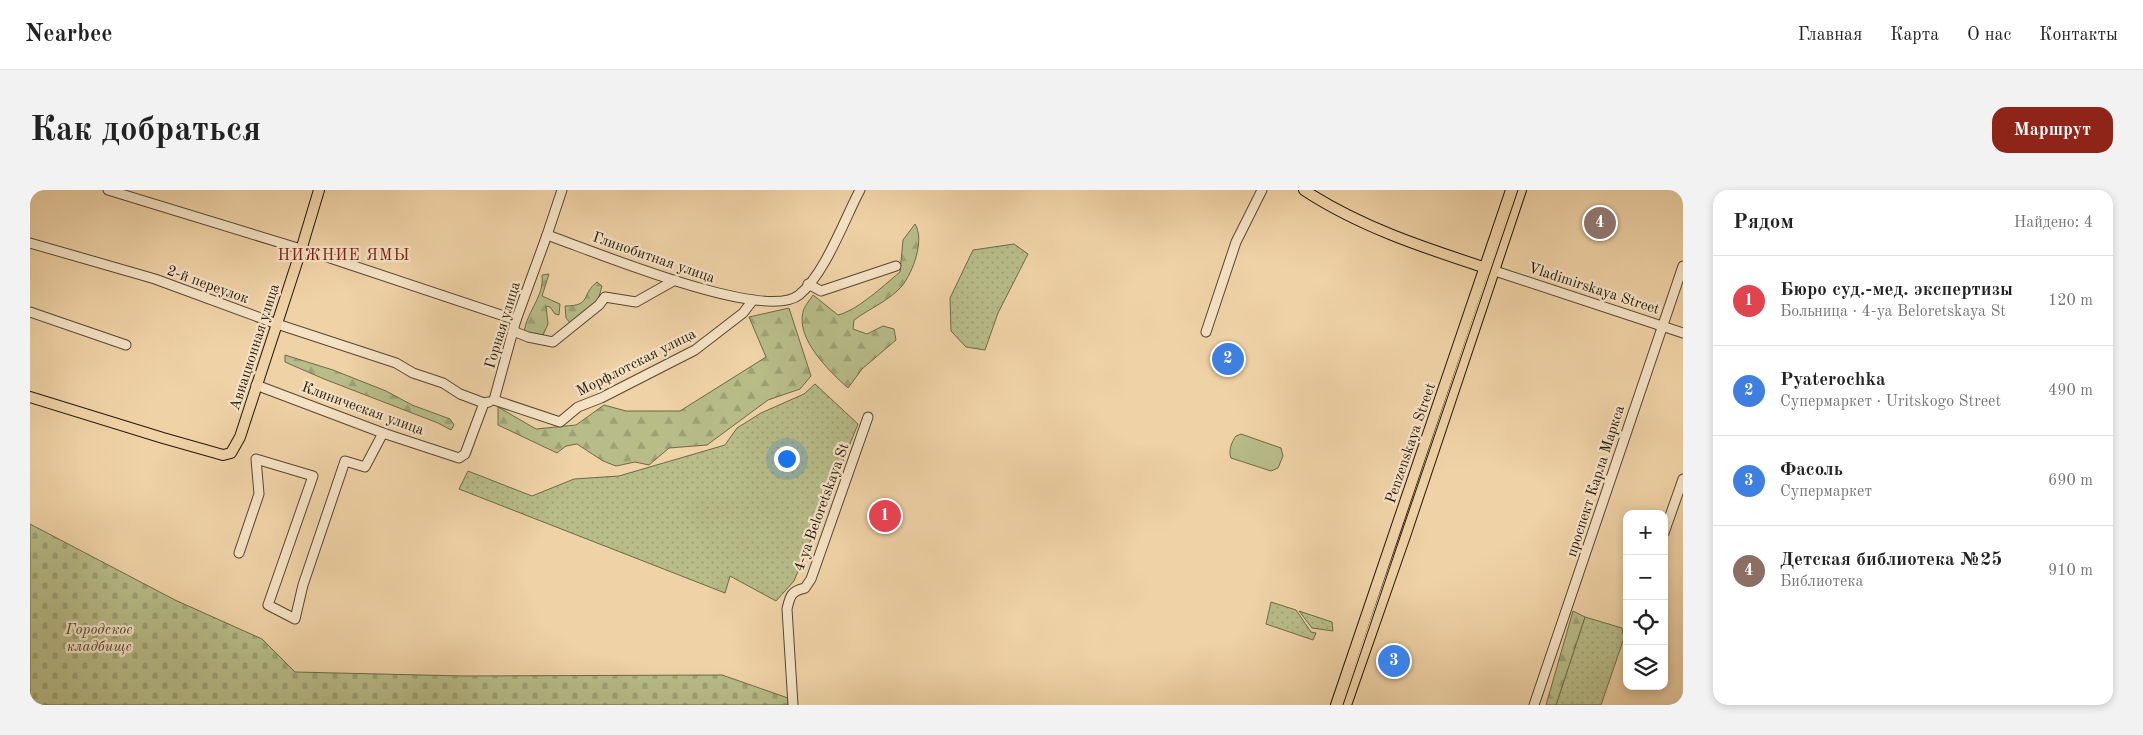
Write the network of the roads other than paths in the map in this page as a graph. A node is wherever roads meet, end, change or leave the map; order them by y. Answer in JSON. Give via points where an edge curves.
{"nodes":[{"id":1,"x":108,"y":190,"type":"edge"},
{"id":2,"x":318,"y":190,"type":"edge"},
{"id":3,"x":561,"y":190,"type":"edge"},
{"id":4,"x":860,"y":190,"type":"edge"},
{"id":5,"x":1262,"y":190,"type":"edge"},
{"id":6,"x":1304,"y":190,"type":"edge"},
{"id":7,"x":1511,"y":190,"type":"edge"},
{"id":8,"x":1521,"y":190,"type":"edge"},
{"id":9,"x":547,"y":235,"type":"junction"},
{"id":10,"x":30,"y":243,"type":"edge"},
{"id":11,"x":301,"y":250,"type":"junction"},
{"id":12,"x":896,"y":266,"type":"dead end"},
{"id":13,"x":1683,"y":266,"type":"edge"},
{"id":14,"x":1484,"y":267,"type":"junction"},
{"id":15,"x":1495,"y":271,"type":"junction"},
{"id":16,"x":675,"y":280,"type":"junction"},
{"id":17,"x":808,"y":284,"type":"junction"},
{"id":18,"x":753,"y":300,"type":"junction"},
{"id":19,"x":30,"y":312,"type":"edge"},
{"id":20,"x":516,"y":320,"type":"junction"},
{"id":21,"x":277,"y":324,"type":"junction"},
{"id":22,"x":1661,"y":326,"type":"junction"},
{"id":23,"x":513,"y":331,"type":"junction"},
{"id":24,"x":1206,"y":332,"type":"dead end"},
{"id":25,"x":1683,"y":333,"type":"edge"},
{"id":26,"x":126,"y":345,"type":"dead end"},
{"id":27,"x":256,"y":385,"type":"junction"},
{"id":28,"x":30,"y":396,"type":"edge"},
{"id":29,"x":494,"y":400,"type":"junction"},
{"id":30,"x":484,"y":403,"type":"junction"},
{"id":31,"x":868,"y":417,"type":"dead end"},
{"id":32,"x":383,"y":433,"type":"junction"},
{"id":33,"x":1683,"y":479,"type":"edge"},
{"id":34,"x":1668,"y":522,"type":"edge"},
{"id":35,"x":239,"y":553,"type":"dead end"},
{"id":36,"x":793,"y":705,"type":"edge"},
{"id":37,"x":1336,"y":705,"type":"edge"},
{"id":38,"x":1346,"y":705,"type":"edge"},
{"id":39,"x":1534,"y":705,"type":"edge"}],
"edges":[{"from":1,"to":11,"type":"street"},
{"from":2,"to":11,"type":"main road","name":"Авиационная улица"},
{"from":3,"to":9,"type":"street","name":"Горная улица"},
{"from":4,"to":17,"type":"street","name":"Глинобитная улица","via":[[826,259]]},
{"from":5,"to":24,"type":"street","via":[[1236,242]]},
{"from":6,"to":14,"type":"main road","via":[[1365,224]]},
{"from":7,"to":14,"type":"main road","name":"Penzenskaya Street"},
{"from":8,"to":15,"type":"main road","name":"Penzenskaya Street"},
{"from":9,"to":16,"type":"street","name":"Глинобитная улица"},
{"from":9,"to":20,"type":"street","name":"Горная улица"},
{"from":10,"to":21,"type":"street","name":"2-й переулок","via":[[155,279]]},
{"from":11,"to":20,"type":"street"},
{"from":11,"to":21,"type":"main road","name":"Авиационная улица"},
{"from":12,"to":17,"type":"street","via":[[821,291]]},
{"from":13,"to":22,"type":"street","name":"проспект Карла Маркса"},
{"from":14,"to":15,"type":"main road"},
{"from":14,"to":37,"type":"main road","name":"Penzenskaya Street"},
{"from":15,"to":22,"type":"street","name":"Vladimirskaya Street"},
{"from":15,"to":38,"type":"main road","name":"Penzenskaya Street"},
{"from":16,"to":18,"type":"street","name":"Глинобитная улица","via":[[722,295]]},
{"from":16,"to":23,"type":"street","via":[[636,302],[605,297],[553,342]]},
{"from":17,"to":18,"type":"street","name":"Глинобитная улица","via":[[798,296],[785,301]]},
{"from":18,"to":29,"type":"street","name":"Морфлотская улица","via":[[743,313],[695,350],[578,407],[560,422]]},
{"from":19,"to":26,"type":"street"},
{"from":20,"to":23,"type":"street","name":"Горная улица"},
{"from":21,"to":27,"type":"main road","name":"Авиационная улица"},
{"from":21,"to":30,"type":"street","name":"2-й переулок","via":[[396,363]]},
{"from":22,"to":25,"type":"street","name":"Vladimirskaya Street"},
{"from":22,"to":39,"type":"street","name":"проспект Карла Маркса"},
{"from":23,"to":29,"type":"street","name":"Горная улица"},
{"from":27,"to":28,"type":"main road","name":"Авиационная улица","via":[[240,437],[230,453],[224,454]]},
{"from":27,"to":32,"type":"street","name":"Клиническая улица"},
{"from":29,"to":30,"type":"street"},
{"from":30,"to":32,"type":"street","name":"Клиническая улица","via":[[465,454],[459,458]]},
{"from":31,"to":36,"type":"street","name":"4-ya Beloretskaya St","via":[[811,579],[805,588],[790,596],[787,609]]},
{"from":32,"to":35,"type":"street","via":[[365,467],[345,461],[294,618],[268,605],[313,476],[256,459],[259,494]]},
{"from":33,"to":34,"type":"street"}]}
